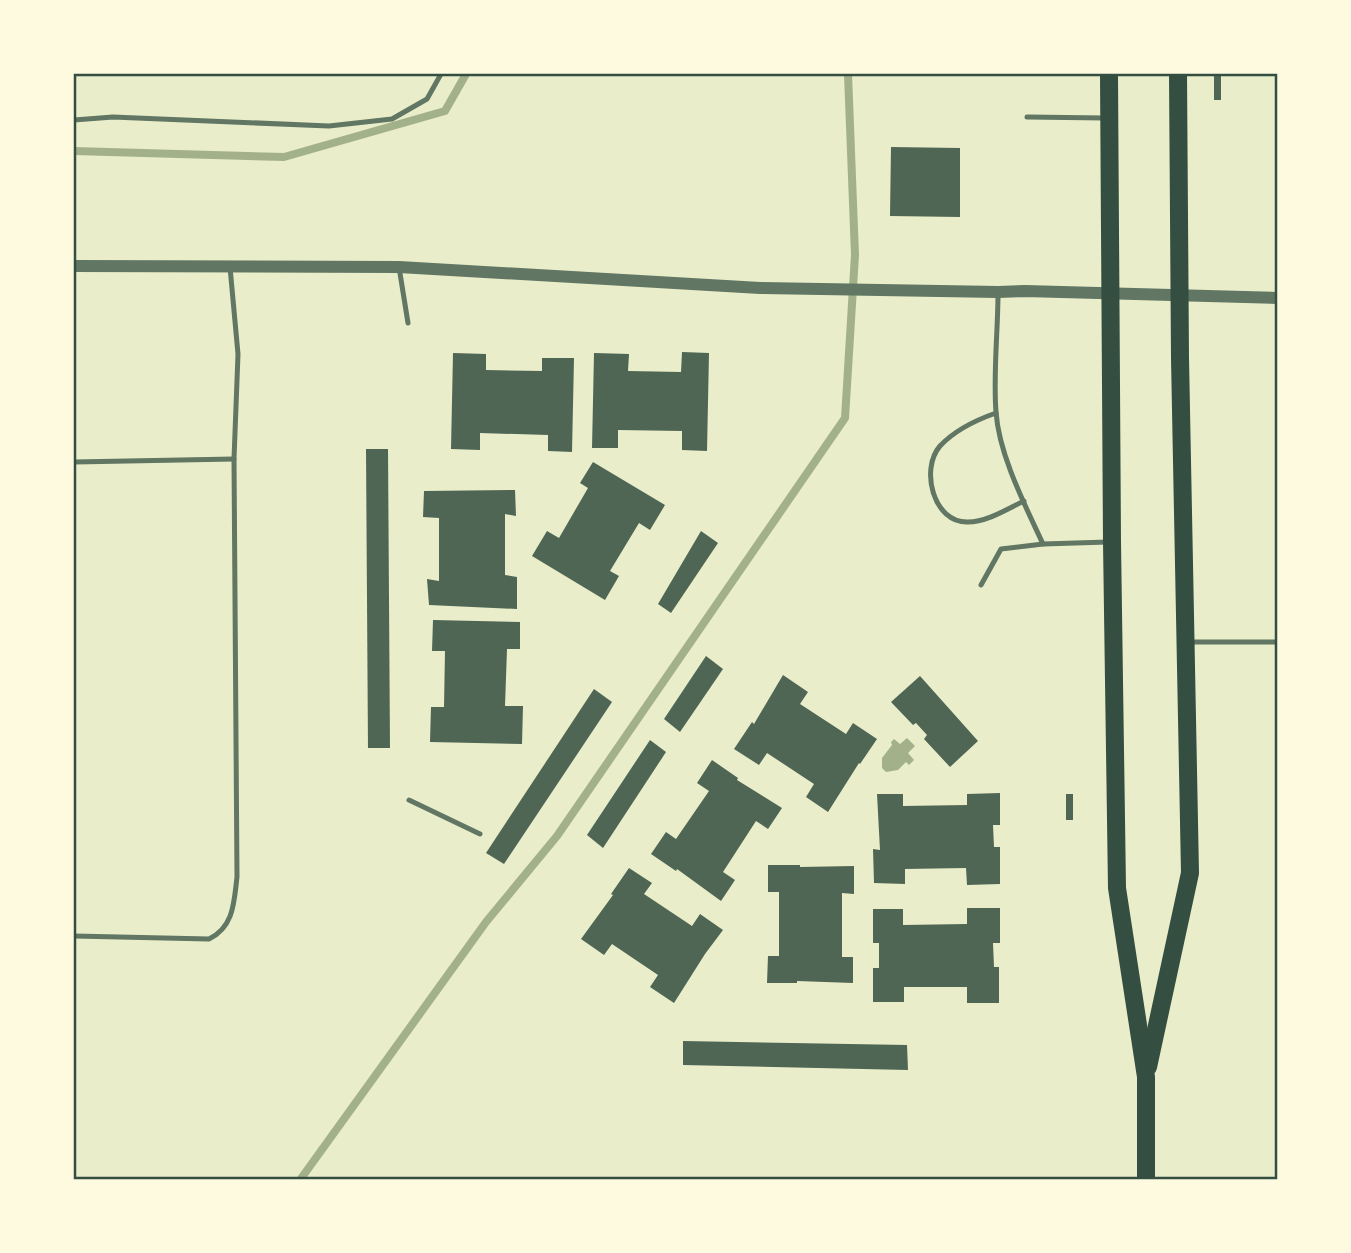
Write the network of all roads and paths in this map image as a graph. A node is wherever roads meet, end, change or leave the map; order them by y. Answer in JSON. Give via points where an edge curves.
{"nodes":[{"id":1,"x":441,"y":74,"type":"edge"},
{"id":2,"x":1109,"y":74,"type":"edge"},
{"id":3,"x":1178,"y":74,"type":"edge"},
{"id":4,"x":1027,"y":117,"type":"dead end"},
{"id":5,"x":1109,"y":118,"type":"junction"},
{"id":6,"x":74,"y":120,"type":"edge"},
{"id":7,"x":74,"y":266,"type":"edge"},
{"id":8,"x":230,"y":267,"type":"junction"},
{"id":9,"x":399,"y":267,"type":"junction"},
{"id":10,"x":998,"y":292,"type":"junction"},
{"id":11,"x":1110,"y":295,"type":"junction"},
{"id":12,"x":1180,"y":297,"type":"junction"},
{"id":13,"x":1278,"y":298,"type":"edge"},
{"id":14,"x":408,"y":323,"type":"dead end"},
{"id":15,"x":996,"y":413,"type":"junction"},
{"id":16,"x":234,"y":459,"type":"junction"},
{"id":17,"x":74,"y":462,"type":"edge"},
{"id":18,"x":1024,"y":501,"type":"junction"},
{"id":19,"x":1112,"y":542,"type":"junction"},
{"id":20,"x":1043,"y":544,"type":"junction"},
{"id":21,"x":981,"y":584,"type":"dead end"},
{"id":22,"x":1186,"y":642,"type":"junction"},
{"id":23,"x":1278,"y":642,"type":"edge"},
{"id":24,"x":409,"y":800,"type":"dead end"},
{"id":25,"x":480,"y":834,"type":"dead end"},
{"id":26,"x":74,"y":936,"type":"edge"},
{"id":27,"x":1146,"y":1077,"type":"junction"},
{"id":28,"x":1146,"y":1180,"type":"edge"}],
"edges":[{"from":1,"to":6,"type":"lane","via":[[427,99],[392,119],[329,126],[113,117]]},
{"from":2,"to":5,"type":"main road"},
{"from":3,"to":12,"type":"main road"},
{"from":4,"to":5,"type":"lane"},
{"from":5,"to":11,"type":"main road"},
{"from":7,"to":8,"type":"street"},
{"from":8,"to":9,"type":"street"},
{"from":8,"to":16,"type":"lane","via":[[238,354]]},
{"from":9,"to":10,"type":"street","via":[[761,288]]},
{"from":9,"to":14,"type":"lane"},
{"from":10,"to":11,"type":"street"},
{"from":10,"to":15,"type":"lane"},
{"from":11,"to":12,"type":"street"},
{"from":11,"to":19,"type":"main road"},
{"from":12,"to":13,"type":"street"},
{"from":12,"to":22,"type":"main road"},
{"from":15,"to":18,"type":"lane"},
{"from":15,"to":18,"type":"lane","via":[[971,422],[939,447],[930,470],[936,503],[950,517],[967,523]]},
{"from":16,"to":17,"type":"lane"},
{"from":16,"to":26,"type":"lane","via":[[237,877],[229,922],[209,939]]},
{"from":18,"to":20,"type":"lane"},
{"from":19,"to":20,"type":"lane"},
{"from":19,"to":27,"type":"main road","via":[[1117,888]]},
{"from":20,"to":21,"type":"lane","via":[[1002,550]]},
{"from":22,"to":23,"type":"lane"},
{"from":22,"to":27,"type":"main road","via":[[1190,873]]},
{"from":24,"to":25,"type":"lane"},
{"from":27,"to":28,"type":"main road"}]}
